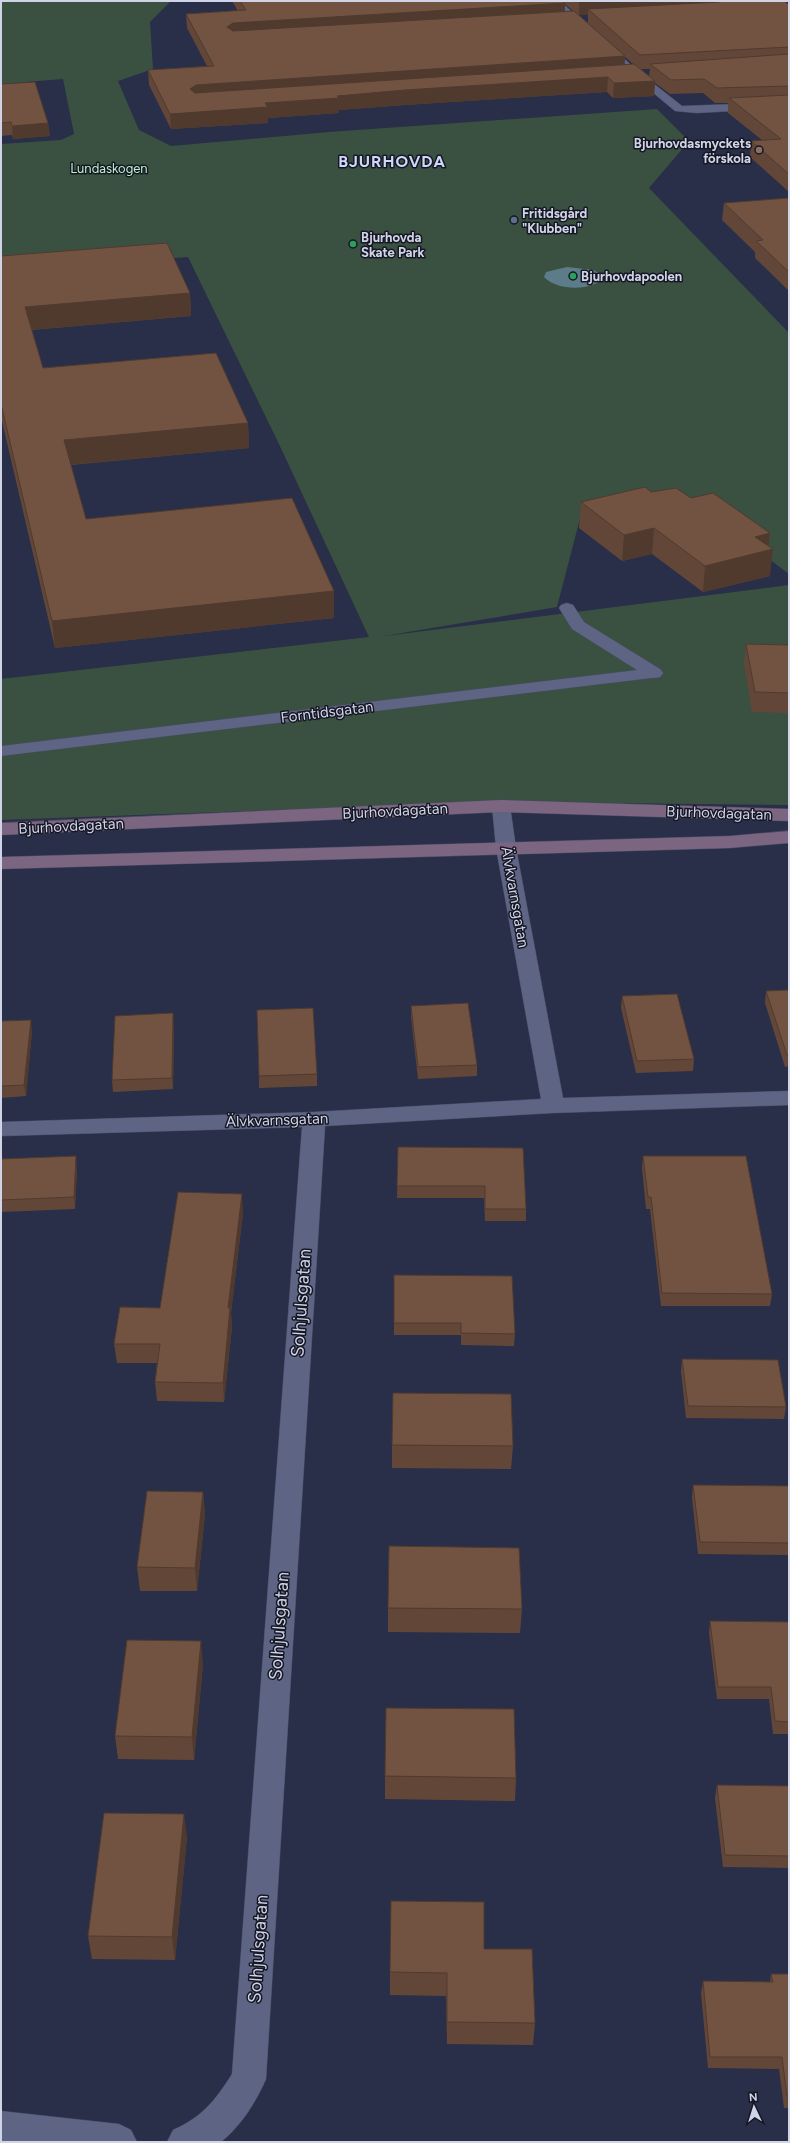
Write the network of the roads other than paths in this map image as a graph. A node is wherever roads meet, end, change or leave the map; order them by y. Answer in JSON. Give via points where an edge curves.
{"nodes":[{"id":1,"x":555,"y":1,"type":"edge"},
{"id":2,"x":592,"y":19,"type":"edge"},
{"id":3,"x":577,"y":20,"type":"junction"},
{"id":4,"x":561,"y":21,"type":"edge"},
{"id":5,"x":652,"y":73,"type":"edge"},
{"id":6,"x":636,"y":74,"type":"junction"},
{"id":7,"x":621,"y":76,"type":"edge"},
{"id":8,"x":789,"y":105,"type":"edge"},
{"id":9,"x":567,"y":608,"type":"dead end"},
{"id":10,"x":1,"y":752,"type":"edge"},
{"id":11,"x":501,"y":806,"type":"junction"},
{"id":12,"x":789,"y":815,"type":"edge"},
{"id":13,"x":1,"y":829,"type":"edge"},
{"id":14,"x":789,"y":837,"type":"edge"},
{"id":15,"x":506,"y":848,"type":"junction"},
{"id":16,"x":1,"y":863,"type":"edge"},
{"id":17,"x":788,"y":1103,"type":"edge"},
{"id":18,"x":553,"y":1106,"type":"junction"},
{"id":19,"x":314,"y":1119,"type":"junction"},
{"id":20,"x":1,"y":1129,"type":"edge"},
{"id":21,"x":1,"y":2128,"type":"edge"},
{"id":22,"x":119,"y":2142,"type":"edge"},
{"id":23,"x":185,"y":2142,"type":"edge"}],
"edges":[{"from":1,"to":3,"type":"street"},
{"from":2,"to":3,"type":"street"},
{"from":3,"to":4,"type":"street"},
{"from":3,"to":6,"type":"street"},
{"from":5,"to":6,"type":"street"},
{"from":6,"to":7,"type":"street"},
{"from":6,"to":8,"type":"street","via":[[670,104],[682,110]]},
{"from":9,"to":10,"type":"street","name":"Forntidsgatan","via":[[578,625],[654,673]]},
{"from":11,"to":12,"type":"main road","name":"Bjurhovdagatan"},
{"from":11,"to":13,"type":"main road","name":"Bjurhovdagatan"},
{"from":11,"to":15,"type":"street","name":"Älvkvarnsgatan"},
{"from":14,"to":15,"type":"main road","name":"Bjurhovdagatan","via":[[730,842]]},
{"from":15,"to":16,"type":"main road","name":"Bjurhovdagatan"},
{"from":15,"to":18,"type":"street","name":"Älvkvarnsgatan"},
{"from":17,"to":18,"type":"street","name":"Älvkvarnsgatan"},
{"from":18,"to":19,"type":"street","name":"Älvkvarnsgatan"},
{"from":19,"to":20,"type":"street","name":"Älvkvarnsgatan"},
{"from":19,"to":23,"type":"street","name":"Solhjulsgatan","via":[[249,2078],[227,2114],[195,2139]]},
{"from":21,"to":22,"type":"street"}]}
